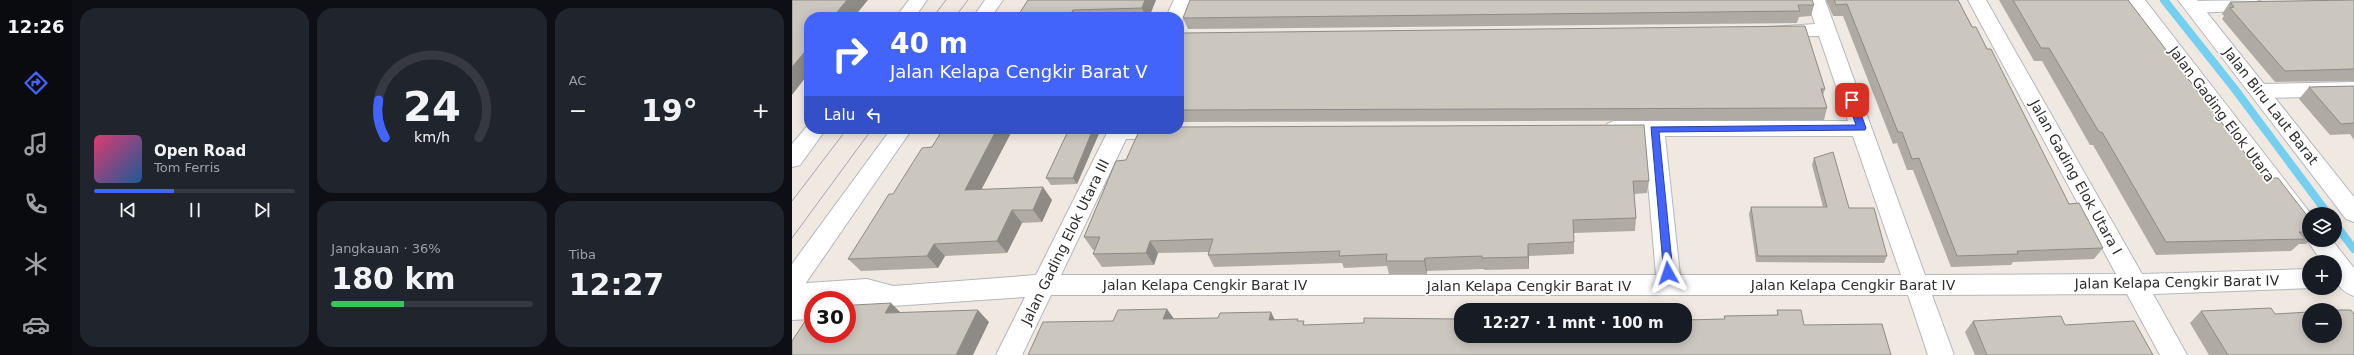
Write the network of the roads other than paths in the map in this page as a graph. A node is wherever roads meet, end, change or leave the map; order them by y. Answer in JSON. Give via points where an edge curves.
{"nodes":[{"id":1,"x":918,"y":0,"type":"edge"},
{"id":2,"x":994,"y":0,"type":"edge"},
{"id":3,"x":1183,"y":0,"type":"edge"},
{"id":4,"x":1816,"y":0,"type":"edge"},
{"id":5,"x":1977,"y":0,"type":"edge"},
{"id":6,"x":2136,"y":0,"type":"edge"},
{"id":7,"x":2190,"y":4,"type":"edge"},
{"id":8,"x":2270,"y":6,"type":"edge"},
{"id":9,"x":909,"y":12,"type":"edge"},
{"id":10,"x":986,"y":12,"type":"edge"},
{"id":11,"x":1177,"y":12,"type":"edge"},
{"id":12,"x":1826,"y":30,"type":"junction"},
{"id":13,"x":1762,"y":31,"type":"edge"},
{"id":14,"x":2354,"y":90,"type":"edge"},
{"id":15,"x":2260,"y":91,"type":"junction"},
{"id":16,"x":1862,"y":128,"type":"junction"},
{"id":17,"x":1598,"y":129,"type":"edge"},
{"id":18,"x":1654,"y":129,"type":"junction"},
{"id":19,"x":1184,"y":131,"type":"edge"},
{"id":20,"x":1190,"y":131,"type":"edge"},
{"id":21,"x":812,"y":134,"type":"edge"},
{"id":22,"x":898,"y":134,"type":"edge"},
{"id":23,"x":1117,"y":134,"type":"edge"},
{"id":24,"x":792,"y":159,"type":"edge"},
{"id":25,"x":2350,"y":203,"type":"edge"},
{"id":26,"x":2302,"y":219,"type":"edge"},
{"id":27,"x":2324,"y":247,"type":"edge"},
{"id":28,"x":2302,"y":279,"type":"edge"},
{"id":29,"x":2346,"y":280,"type":"edge"},
{"id":30,"x":792,"y":283,"type":"edge"},
{"id":31,"x":2136,"y":284,"type":"junction"},
{"id":32,"x":1044,"y":285,"type":"junction"},
{"id":33,"x":1918,"y":285,"type":"junction"},
{"id":34,"x":1669,"y":286,"type":"junction"},
{"id":35,"x":792,"y":294,"type":"edge"},
{"id":36,"x":893,"y":296,"type":"junction"},
{"id":37,"x":856,"y":306,"type":"edge"},
{"id":38,"x":804,"y":308,"type":"edge"},
{"id":39,"x":792,"y":309,"type":"edge"},
{"id":40,"x":1009,"y":355,"type":"edge"},
{"id":41,"x":1941,"y":355,"type":"edge"},
{"id":42,"x":2174,"y":355,"type":"edge"}],
"edges":[{"from":1,"to":9,"type":"street"},
{"from":2,"to":10,"type":"street"},
{"from":3,"to":11,"type":"street"},
{"from":4,"to":12,"type":"street"},
{"from":5,"to":31,"type":"street","name":"Jalan Gading Elok Utara I"},
{"from":6,"to":26,"type":"street","name":"Jalan Gading Elok Utara"},
{"from":7,"to":8,"type":"street"},
{"from":7,"to":15,"type":"street","name":"Jalan Biru Laut Barat"},
{"from":12,"to":13,"type":"street"},
{"from":12,"to":16,"type":"street"},
{"from":14,"to":15,"type":"street"},
{"from":15,"to":25,"type":"street","name":"Jalan Biru Laut Barat"},
{"from":16,"to":18,"type":"street"},
{"from":16,"to":33,"type":"street"},
{"from":17,"to":18,"type":"street"},
{"from":18,"to":34,"type":"street"},
{"from":19,"to":20,"type":"street"},
{"from":21,"to":24,"type":"street"},
{"from":22,"to":30,"type":"street"},
{"from":23,"to":32,"type":"street","name":"Jalan Gading Elok Utara III"},
{"from":27,"to":29,"type":"street"},
{"from":28,"to":31,"type":"street","name":"Jalan Kelapa Cengkir Barat IV"},
{"from":31,"to":33,"type":"street","name":"Jalan Kelapa Cengkir Barat IV"},
{"from":31,"to":42,"type":"street","name":"Jalan Gading Elok Utara I"},
{"from":32,"to":34,"type":"street","name":"Jalan Kelapa Cengkir Barat IV"},
{"from":32,"to":36,"type":"street","name":"Jalan Kelapa Cengkir Barat IV"},
{"from":32,"to":40,"type":"street","name":"Jalan Gading Elok Utara III"},
{"from":33,"to":34,"type":"street","name":"Jalan Kelapa Cengkir Barat IV"},
{"from":33,"to":41,"type":"street"},
{"from":35,"to":36,"type":"street","name":"Jalan Kelapa Cengkir Barat IV","via":[[867,289]]},
{"from":36,"to":37,"type":"street","name":"Jalan Kelapa Cengkir Barat IV"},
{"from":38,"to":39,"type":"street"}]}
